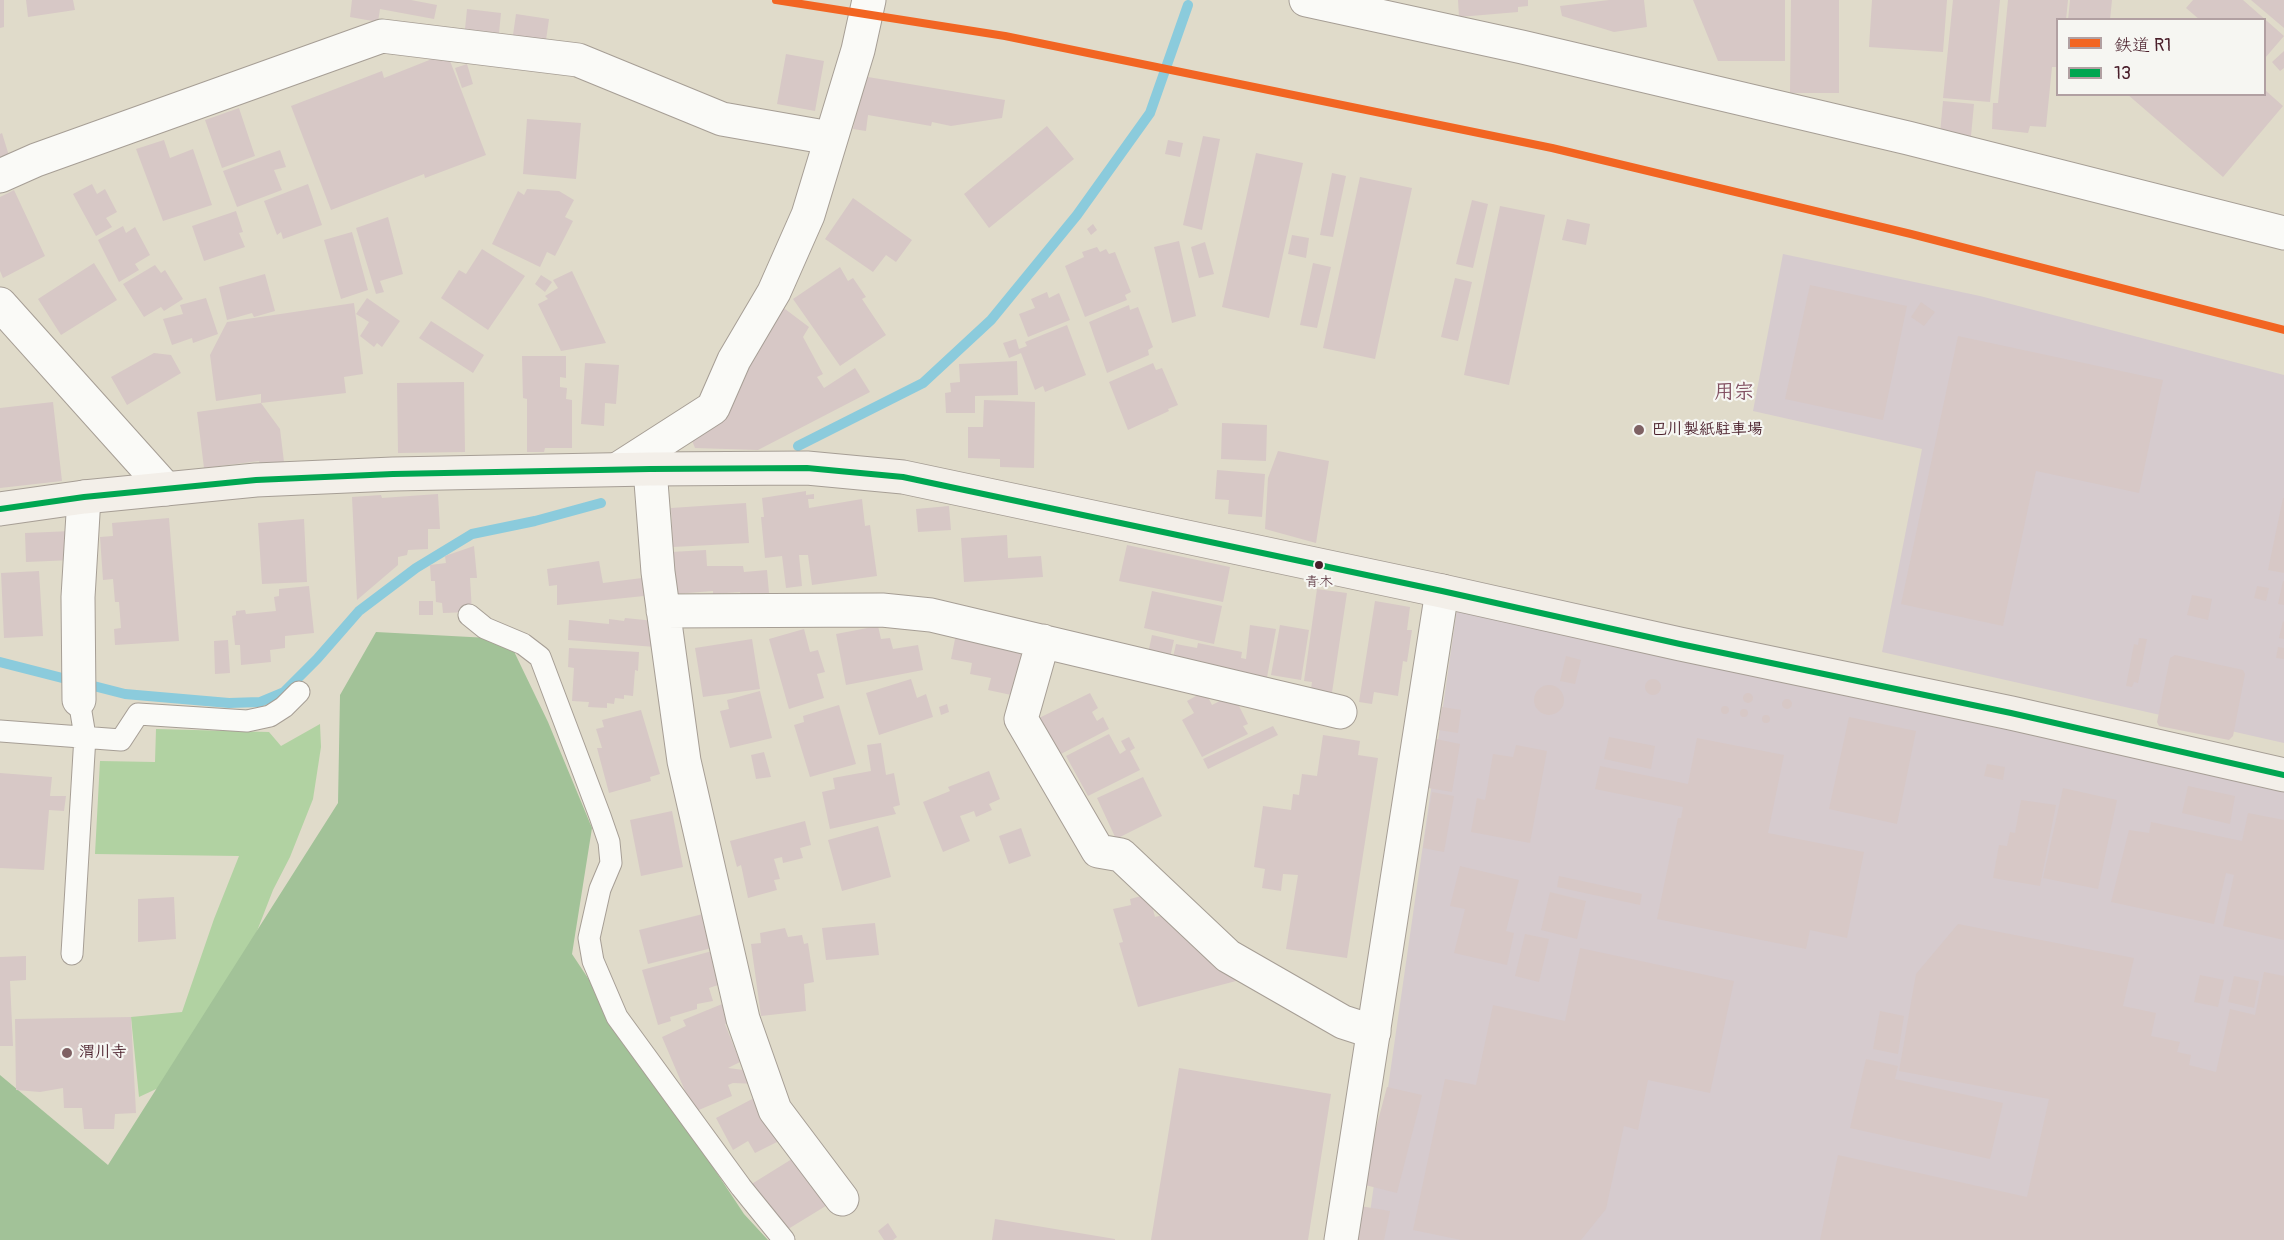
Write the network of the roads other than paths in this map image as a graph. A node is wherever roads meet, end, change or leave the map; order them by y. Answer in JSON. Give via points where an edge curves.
{"nodes":[{"id":1,"x":869,"y":0,"type":"edge"},
{"id":2,"x":1306,"y":0,"type":"edge"},
{"id":3,"x":830,"y":138,"type":"junction"},
{"id":4,"x":0,"y":176,"type":"edge"},
{"id":5,"x":2284,"y":233,"type":"edge"},
{"id":6,"x":0,"y":304,"type":"edge"},
{"id":7,"x":650,"y":468,"type":"junction"},
{"id":8,"x":618,"y":469,"type":"junction"},
{"id":9,"x":166,"y":489,"type":"junction"},
{"id":10,"x":84,"y":497,"type":"junction"},
{"id":11,"x":0,"y":509,"type":"edge"},
{"id":12,"x":1442,"y":591,"type":"junction"},
{"id":13,"x":663,"y":611,"type":"junction"},
{"id":14,"x":468,"y":615,"type":"dead end"},
{"id":15,"x":1043,"y":641,"type":"junction"},
{"id":16,"x":299,"y":693,"type":"dead end"},
{"id":17,"x":79,"y":700,"type":"joint"},
{"id":18,"x":1340,"y":712,"type":"dead end"},
{"id":19,"x":0,"y":731,"type":"edge"},
{"id":20,"x":85,"y":736,"type":"junction"},
{"id":21,"x":2284,"y":775,"type":"edge"},
{"id":22,"x":72,"y":954,"type":"dead end"},
{"id":23,"x":1374,"y":1032,"type":"junction"},
{"id":24,"x":842,"y":1200,"type":"dead end"},
{"id":25,"x":784,"y":1240,"type":"edge"},
{"id":26,"x":1341,"y":1240,"type":"edge"}],
"edges":[{"from":1,"to":3,"type":"street","via":[[858,50]]},
{"from":2,"to":5,"type":"street","via":[[1908,138]]},
{"from":3,"to":4,"type":"street","via":[[722,118],[578,60],[382,36]]},
{"from":3,"to":8,"type":"street","via":[[808,215],[774,292],[734,360],[713,408]]},
{"from":6,"to":9,"type":"street"},
{"from":7,"to":8,"type":"main road"},
{"from":7,"to":12,"type":"main road","via":[[807,468],[903,477]]},
{"from":7,"to":13,"type":"street"},
{"from":8,"to":9,"type":"main road","via":[[370,474]]},
{"from":9,"to":10,"type":"main road"},
{"from":10,"to":11,"type":"main road"},
{"from":10,"to":17,"type":"street","via":[[79,576]]},
{"from":12,"to":21,"type":"main road"},
{"from":12,"to":23,"type":"street"},
{"from":13,"to":15,"type":"street","via":[[882,610],[931,615]]},
{"from":13,"to":24,"type":"street","via":[[684,761],[743,1019],[775,1110]]},
{"from":14,"to":25,"type":"lane","via":[[484,628],[523,644],[540,657],[600,816],[611,863],[593,913],[589,938],[593,961],[617,1017]]},
{"from":15,"to":18,"type":"street"},
{"from":15,"to":23,"type":"street","via":[[1021,719],[1098,851],[1122,855],[1228,956],[1343,1022]]},
{"from":16,"to":20,"type":"lane","via":[[270,716],[247,721],[138,714],[121,740]]},
{"from":17,"to":20,"type":"lane"},
{"from":19,"to":20,"type":"lane"},
{"from":20,"to":22,"type":"lane"},
{"from":23,"to":26,"type":"street"}]}
